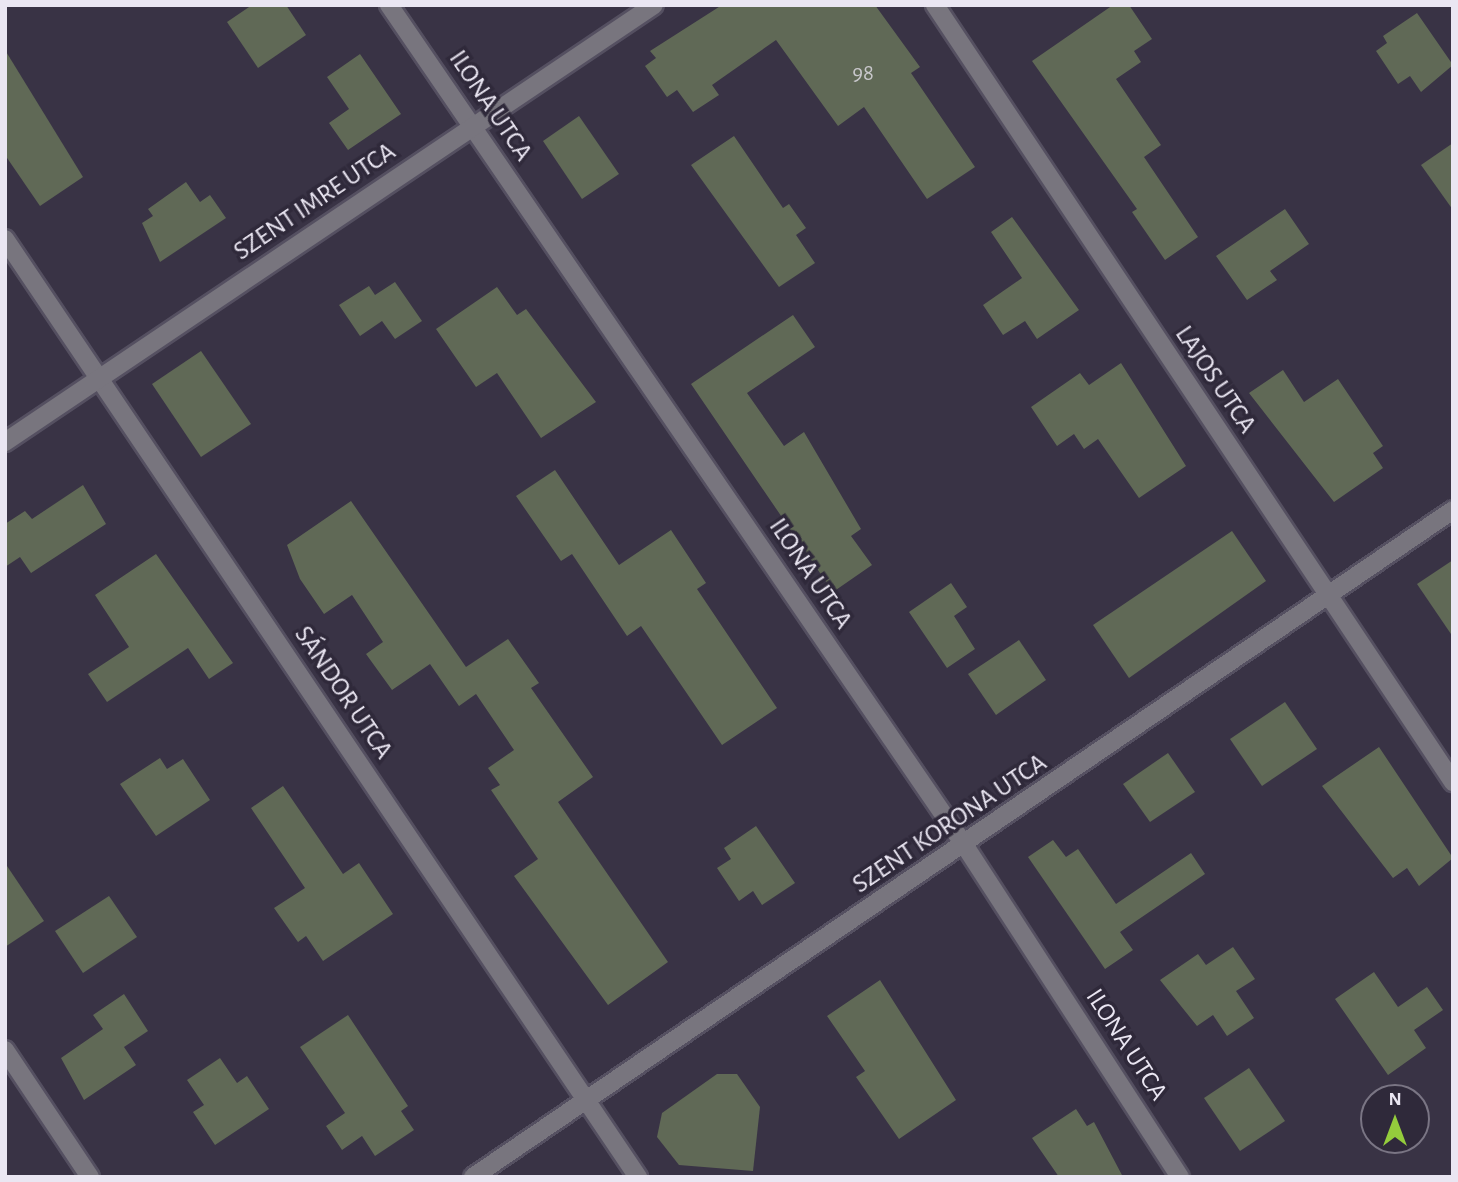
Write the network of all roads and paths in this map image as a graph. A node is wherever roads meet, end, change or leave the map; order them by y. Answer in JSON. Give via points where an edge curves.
{"nodes":[{"id":1,"x":389,"y":5,"type":"edge"},
{"id":2,"x":654,"y":5,"type":"edge"},
{"id":3,"x":936,"y":5,"type":"edge"},
{"id":4,"x":473,"y":128,"type":"junction"},
{"id":5,"x":5,"y":239,"type":"edge"},
{"id":6,"x":99,"y":379,"type":"junction"},
{"id":7,"x":5,"y":442,"type":"edge"},
{"id":8,"x":1453,"y":510,"type":"edge"},
{"id":9,"x":1327,"y":597,"type":"junction"},
{"id":10,"x":1453,"y":782,"type":"edge"},
{"id":11,"x":965,"y":846,"type":"junction"},
{"id":12,"x":5,"y":1050,"type":"edge"},
{"id":13,"x":587,"y":1100,"type":"junction"},
{"id":14,"x":90,"y":1177,"type":"edge"},
{"id":15,"x":473,"y":1177,"type":"edge"},
{"id":16,"x":638,"y":1177,"type":"edge"},
{"id":17,"x":1180,"y":1177,"type":"edge"}],
"edges":[{"from":1,"to":4,"type":"street","name":"ILONA UTCA"},
{"from":2,"to":4,"type":"street","name":"SZENT IMRE UTCA"},
{"from":3,"to":9,"type":"street","name":"LAJOS UTCA"},
{"from":4,"to":6,"type":"street","name":"SZENT IMRE UTCA"},
{"from":4,"to":11,"type":"street","name":"ILONA UTCA"},
{"from":5,"to":6,"type":"street","name":"SÁNDOR UTCA"},
{"from":6,"to":7,"type":"street","name":"SZENT IMRE UTCA"},
{"from":6,"to":13,"type":"street","name":"SÁNDOR UTCA"},
{"from":8,"to":9,"type":"street","name":"SZENT KORONA UTCA"},
{"from":9,"to":10,"type":"street","name":"LAJOS UTCA"},
{"from":9,"to":11,"type":"street","name":"SZENT KORONA UTCA"},
{"from":11,"to":13,"type":"street","name":"SZENT KORONA UTCA"},
{"from":11,"to":17,"type":"street","name":"ILONA UTCA"},
{"from":12,"to":14,"type":"street"},
{"from":13,"to":15,"type":"street","name":"SZENT KORONA UTCA"},
{"from":13,"to":16,"type":"street","name":"SÁNDOR UTCA"}]}
